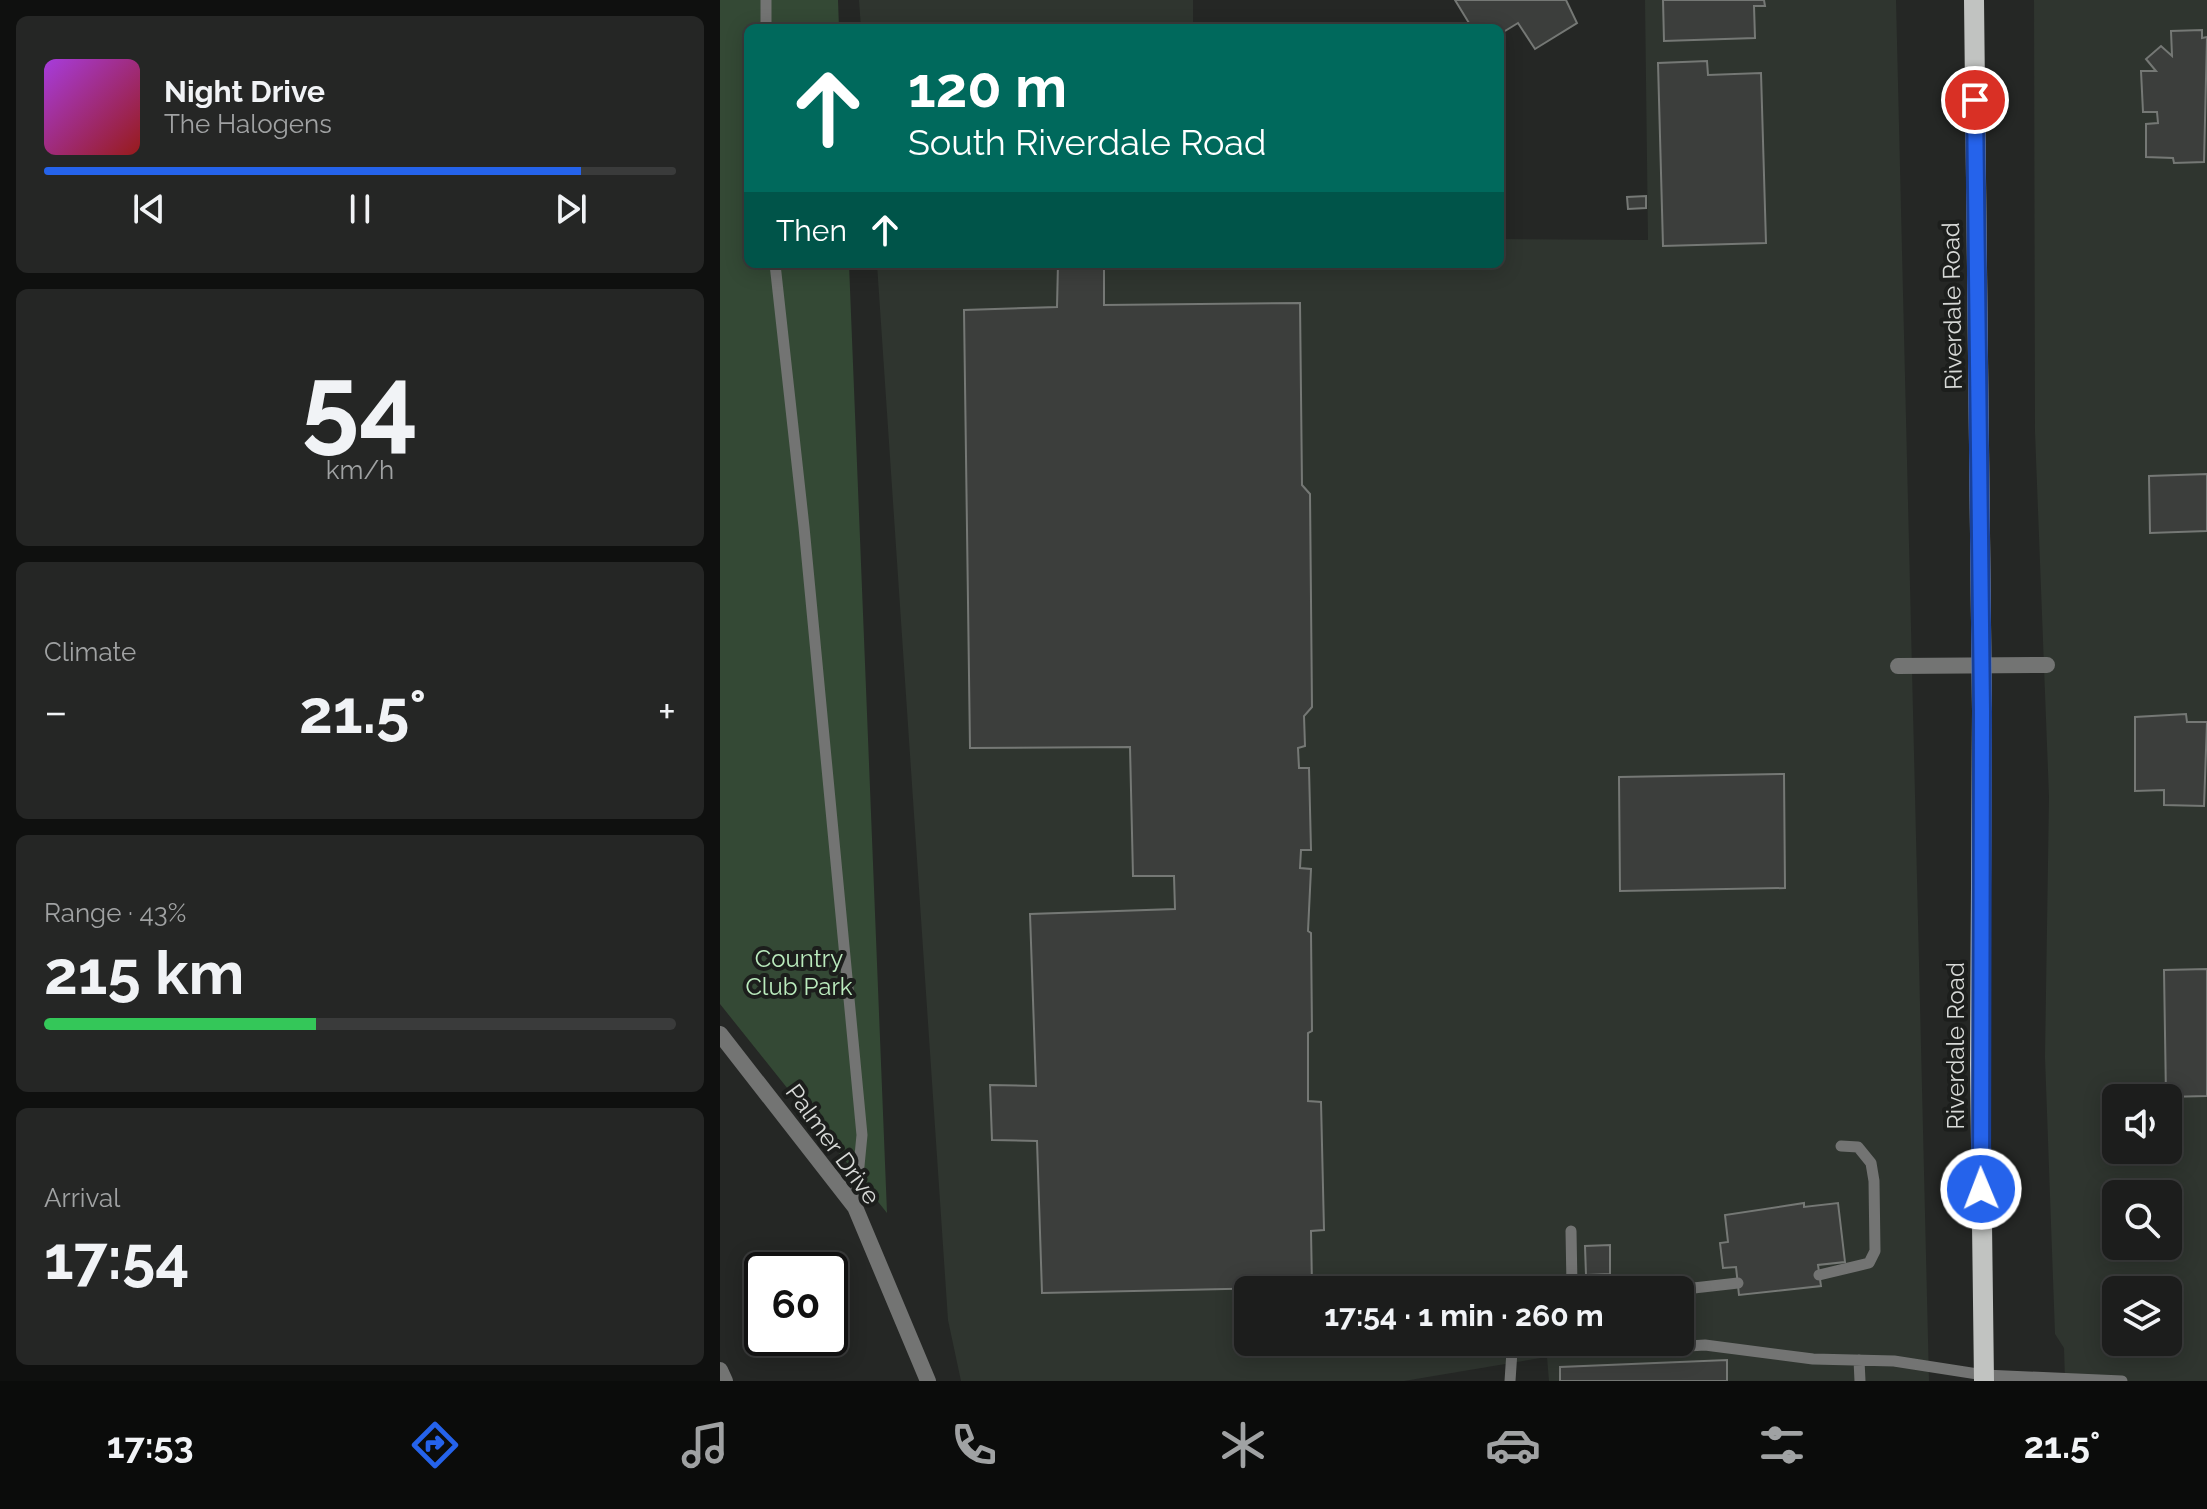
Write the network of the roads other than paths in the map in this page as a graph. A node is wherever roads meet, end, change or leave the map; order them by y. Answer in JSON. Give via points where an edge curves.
{"nodes":[{"id":1,"x":766,"y":0,"type":"edge"},
{"id":2,"x":1974,"y":0,"type":"edge"},
{"id":3,"x":766,"y":24,"type":"edge"},
{"id":4,"x":775,"y":268,"type":"edge"},
{"id":5,"x":1981,"y":665,"type":"junction"},
{"id":6,"x":2047,"y":665,"type":"dead end"},
{"id":7,"x":1898,"y":666,"type":"dead end"},
{"id":8,"x":720,"y":1034,"type":"edge"},
{"id":9,"x":1841,"y":1146,"type":"dead end"},
{"id":10,"x":855,"y":1207,"type":"junction"},
{"id":11,"x":1571,"y":1231,"type":"dead end"},
{"id":12,"x":1819,"y":1275,"type":"dead end"},
{"id":13,"x":1572,"y":1276,"type":"edge"},
{"id":14,"x":1738,"y":1283,"type":"dead end"},
{"id":15,"x":1694,"y":1288,"type":"edge"},
{"id":16,"x":1859,"y":1360,"type":"junction"},
{"id":17,"x":720,"y":1370,"type":"edge"},
{"id":18,"x":1984,"y":1378,"type":"edge"},
{"id":19,"x":725,"y":1381,"type":"edge"},
{"id":20,"x":928,"y":1381,"type":"edge"},
{"id":21,"x":1510,"y":1381,"type":"edge"},
{"id":22,"x":1860,"y":1381,"type":"edge"},
{"id":23,"x":2122,"y":1381,"type":"edge"}],
"edges":[{"from":1,"to":3,"type":"lane"},
{"from":2,"to":5,"type":"main road","name":"Riverdale Road"},
{"from":4,"to":10,"type":"lane","via":[[862,1135]]},
{"from":5,"to":6,"type":"street"},
{"from":5,"to":7,"type":"street"},
{"from":5,"to":18,"type":"main road","name":"Riverdale Road"},
{"from":8,"to":10,"type":"street","name":"Palmer Drive"},
{"from":9,"to":12,"type":"lane","via":[[1858,1147],[1871,1163],[1875,1251],[1869,1263],[1856,1269]]},
{"from":10,"to":20,"type":"street","name":"Palmer Drive"},
{"from":11,"to":13,"type":"lane"},
{"from":14,"to":15,"type":"lane"},
{"from":16,"to":18,"type":"lane","via":[[1909,1363]]},
{"from":16,"to":21,"type":"lane","via":[[1705,1345],[1512,1351]]},
{"from":16,"to":22,"type":"lane"},
{"from":17,"to":19,"type":"street"},
{"from":18,"to":23,"type":"lane"}]}
